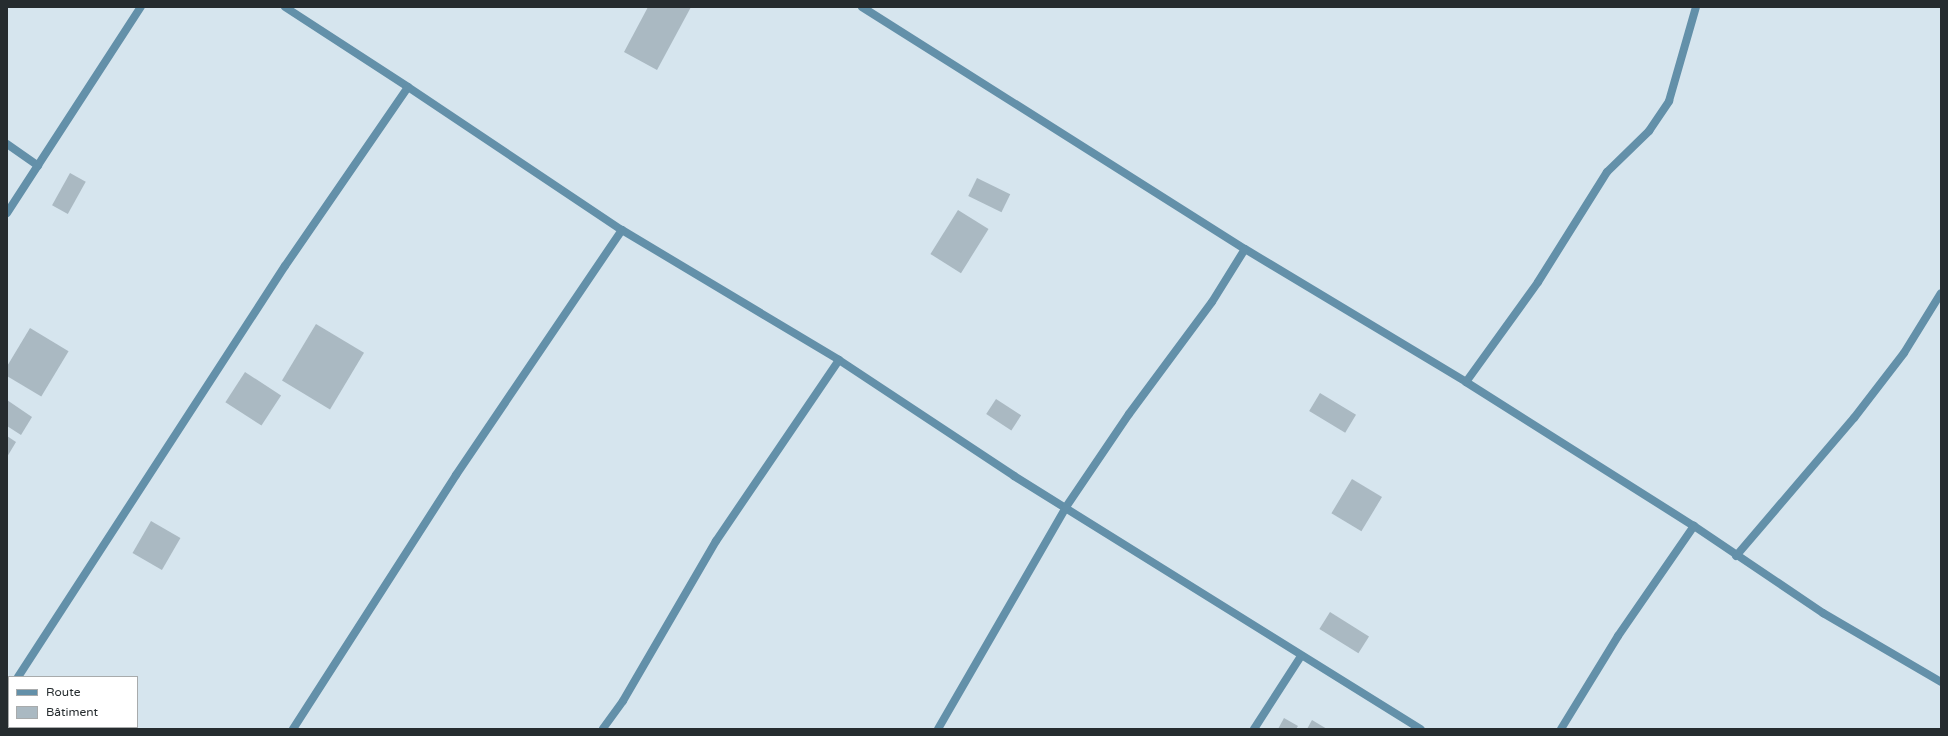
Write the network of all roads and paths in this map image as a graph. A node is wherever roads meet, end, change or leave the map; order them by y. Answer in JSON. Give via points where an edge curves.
{"nodes":[{"id":1,"x":141,"y":7,"type":"edge"},
{"id":2,"x":285,"y":7,"type":"edge"},
{"id":3,"x":862,"y":7,"type":"edge"},
{"id":4,"x":1696,"y":7,"type":"edge"},
{"id":5,"x":408,"y":87,"type":"junction"},
{"id":6,"x":7,"y":144,"type":"edge"},
{"id":7,"x":38,"y":166,"type":"junction"},
{"id":8,"x":7,"y":212,"type":"edge"},
{"id":9,"x":622,"y":230,"type":"junction"},
{"id":10,"x":1244,"y":249,"type":"junction"},
{"id":11,"x":1941,"y":293,"type":"edge"},
{"id":12,"x":839,"y":360,"type":"junction"},
{"id":13,"x":1466,"y":382,"type":"junction"},
{"id":14,"x":1066,"y":507,"type":"junction"},
{"id":15,"x":1694,"y":526,"type":"junction"},
{"id":16,"x":1736,"y":556,"type":"junction"},
{"id":17,"x":1301,"y":656,"type":"junction"},
{"id":18,"x":19,"y":676,"type":"edge"},
{"id":19,"x":1941,"y":682,"type":"edge"},
{"id":20,"x":293,"y":729,"type":"edge"},
{"id":21,"x":603,"y":729,"type":"edge"},
{"id":22,"x":938,"y":729,"type":"edge"},
{"id":23,"x":1254,"y":729,"type":"edge"},
{"id":24,"x":1421,"y":729,"type":"edge"},
{"id":25,"x":1561,"y":729,"type":"edge"}],
"edges":[{"from":1,"to":7,"type":"street"},
{"from":2,"to":5,"type":"street"},
{"from":3,"to":10,"type":"street"},
{"from":4,"to":13,"type":"street","via":[[1669,101],[1649,131],[1607,172],[1538,282]]},
{"from":5,"to":9,"type":"street"},
{"from":5,"to":18,"type":"street","via":[[285,266]]},
{"from":6,"to":7,"type":"street"},
{"from":7,"to":8,"type":"street"},
{"from":9,"to":12,"type":"street"},
{"from":9,"to":20,"type":"street","via":[[456,476]]},
{"from":10,"to":13,"type":"street"},
{"from":10,"to":14,"type":"street","via":[[1212,302],[1129,414]]},
{"from":11,"to":16,"type":"street","via":[[1904,353],[1854,418]]},
{"from":12,"to":14,"type":"street"},
{"from":12,"to":21,"type":"street","via":[[716,541],[623,701]]},
{"from":13,"to":15,"type":"street"},
{"from":14,"to":17,"type":"street"},
{"from":14,"to":22,"type":"street"},
{"from":15,"to":16,"type":"street"},
{"from":15,"to":25,"type":"street","via":[[1618,636]]},
{"from":16,"to":19,"type":"street","via":[[1823,613]]},
{"from":17,"to":23,"type":"street"},
{"from":17,"to":24,"type":"street"}]}
